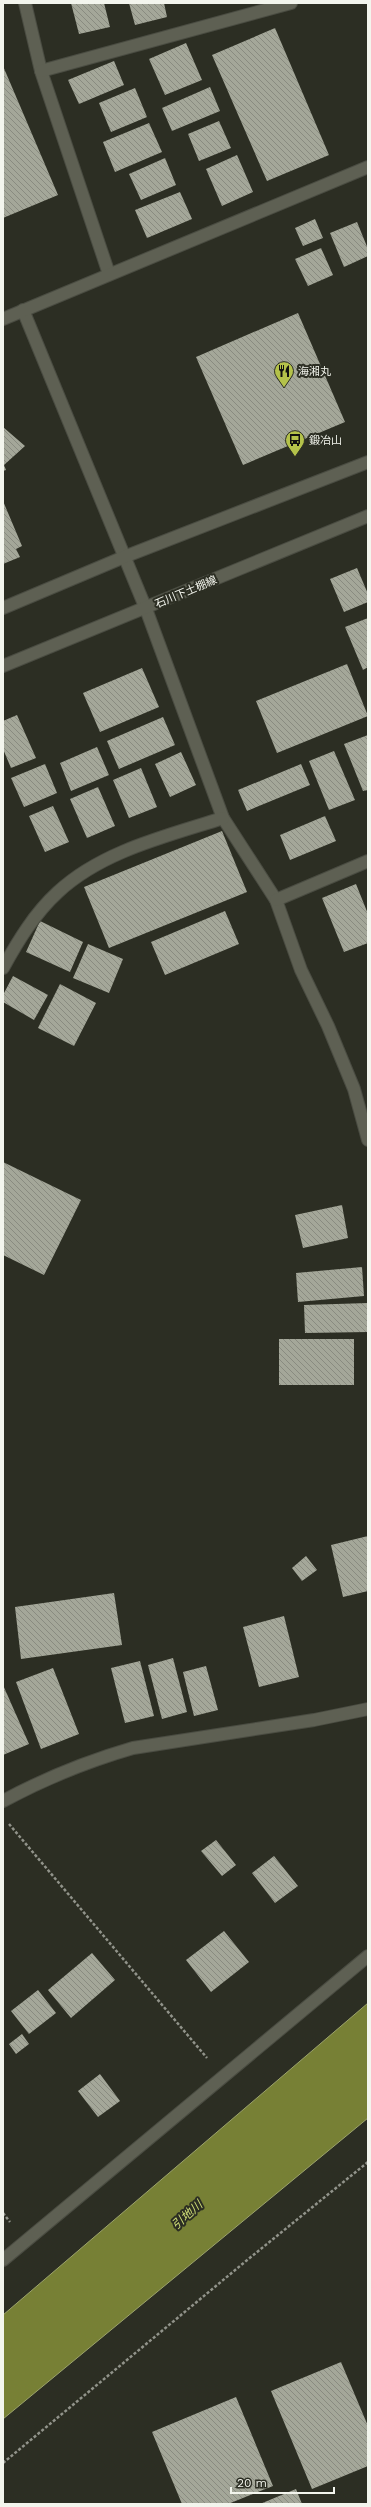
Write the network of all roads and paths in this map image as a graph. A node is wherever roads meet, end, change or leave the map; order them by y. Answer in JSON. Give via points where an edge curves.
{"nodes":[{"id":1,"x":25,"y":3,"type":"edge"},
{"id":2,"x":291,"y":3,"type":"edge"},
{"id":3,"x":41,"y":71,"type":"junction"},
{"id":4,"x":368,"y":168,"type":"edge"},
{"id":5,"x":109,"y":274,"type":"junction"},
{"id":6,"x":23,"y":310,"type":"junction"},
{"id":7,"x":3,"y":319,"type":"edge"},
{"id":8,"x":368,"y":462,"type":"edge"},
{"id":9,"x":368,"y":516,"type":"edge"},
{"id":10,"x":124,"y":557,"type":"junction"},
{"id":11,"x":3,"y":608,"type":"edge"},
{"id":12,"x":146,"y":609,"type":"junction"},
{"id":13,"x":3,"y":666,"type":"edge"},
{"id":14,"x":223,"y":818,"type":"junction"},
{"id":15,"x":368,"y":861,"type":"edge"},
{"id":16,"x":276,"y":900,"type":"junction"},
{"id":17,"x":3,"y":968,"type":"edge"},
{"id":18,"x":363,"y":1103,"type":"edge"},
{"id":19,"x":368,"y":1140,"type":"edge"},
{"id":20,"x":368,"y":1709,"type":"edge"},
{"id":21,"x":3,"y":1801,"type":"edge"},
{"id":22,"x":8,"y":1823,"type":"dead end"},
{"id":23,"x":368,"y":1956,"type":"edge"},
{"id":24,"x":223,"y":2077,"type":"junction"},
{"id":25,"x":368,"y":2162,"type":"edge"},
{"id":26,"x":3,"y":2260,"type":"edge"},
{"id":27,"x":3,"y":2464,"type":"edge"}],
"edges":[{"from":1,"to":3,"type":"street"},
{"from":2,"to":3,"type":"street"},
{"from":3,"to":5,"type":"street"},
{"from":4,"to":5,"type":"street"},
{"from":5,"to":6,"type":"street"},
{"from":6,"to":7,"type":"street"},
{"from":6,"to":10,"type":"street"},
{"from":8,"to":10,"type":"street"},
{"from":9,"to":12,"type":"street","name":"石川下土棚線"},
{"from":10,"to":11,"type":"street"},
{"from":10,"to":12,"type":"street"},
{"from":12,"to":13,"type":"street","name":"石川下土棚線"},
{"from":12,"to":14,"type":"street"},
{"from":14,"to":16,"type":"street"},
{"from":14,"to":17,"type":"street","via":[[144,844],[92,868],[58,892],[30,922]]},
{"from":15,"to":16,"type":"street"},
{"from":16,"to":18,"type":"street","via":[[301,970]]},
{"from":18,"to":19,"type":"street"},
{"from":20,"to":21,"type":"street","via":[[314,1720],[133,1748],[78,1767]]},
{"from":22,"to":24,"type":"path"},
{"from":23,"to":24,"type":"street"},
{"from":24,"to":26,"type":"street"},
{"from":25,"to":27,"type":"path"}]}
